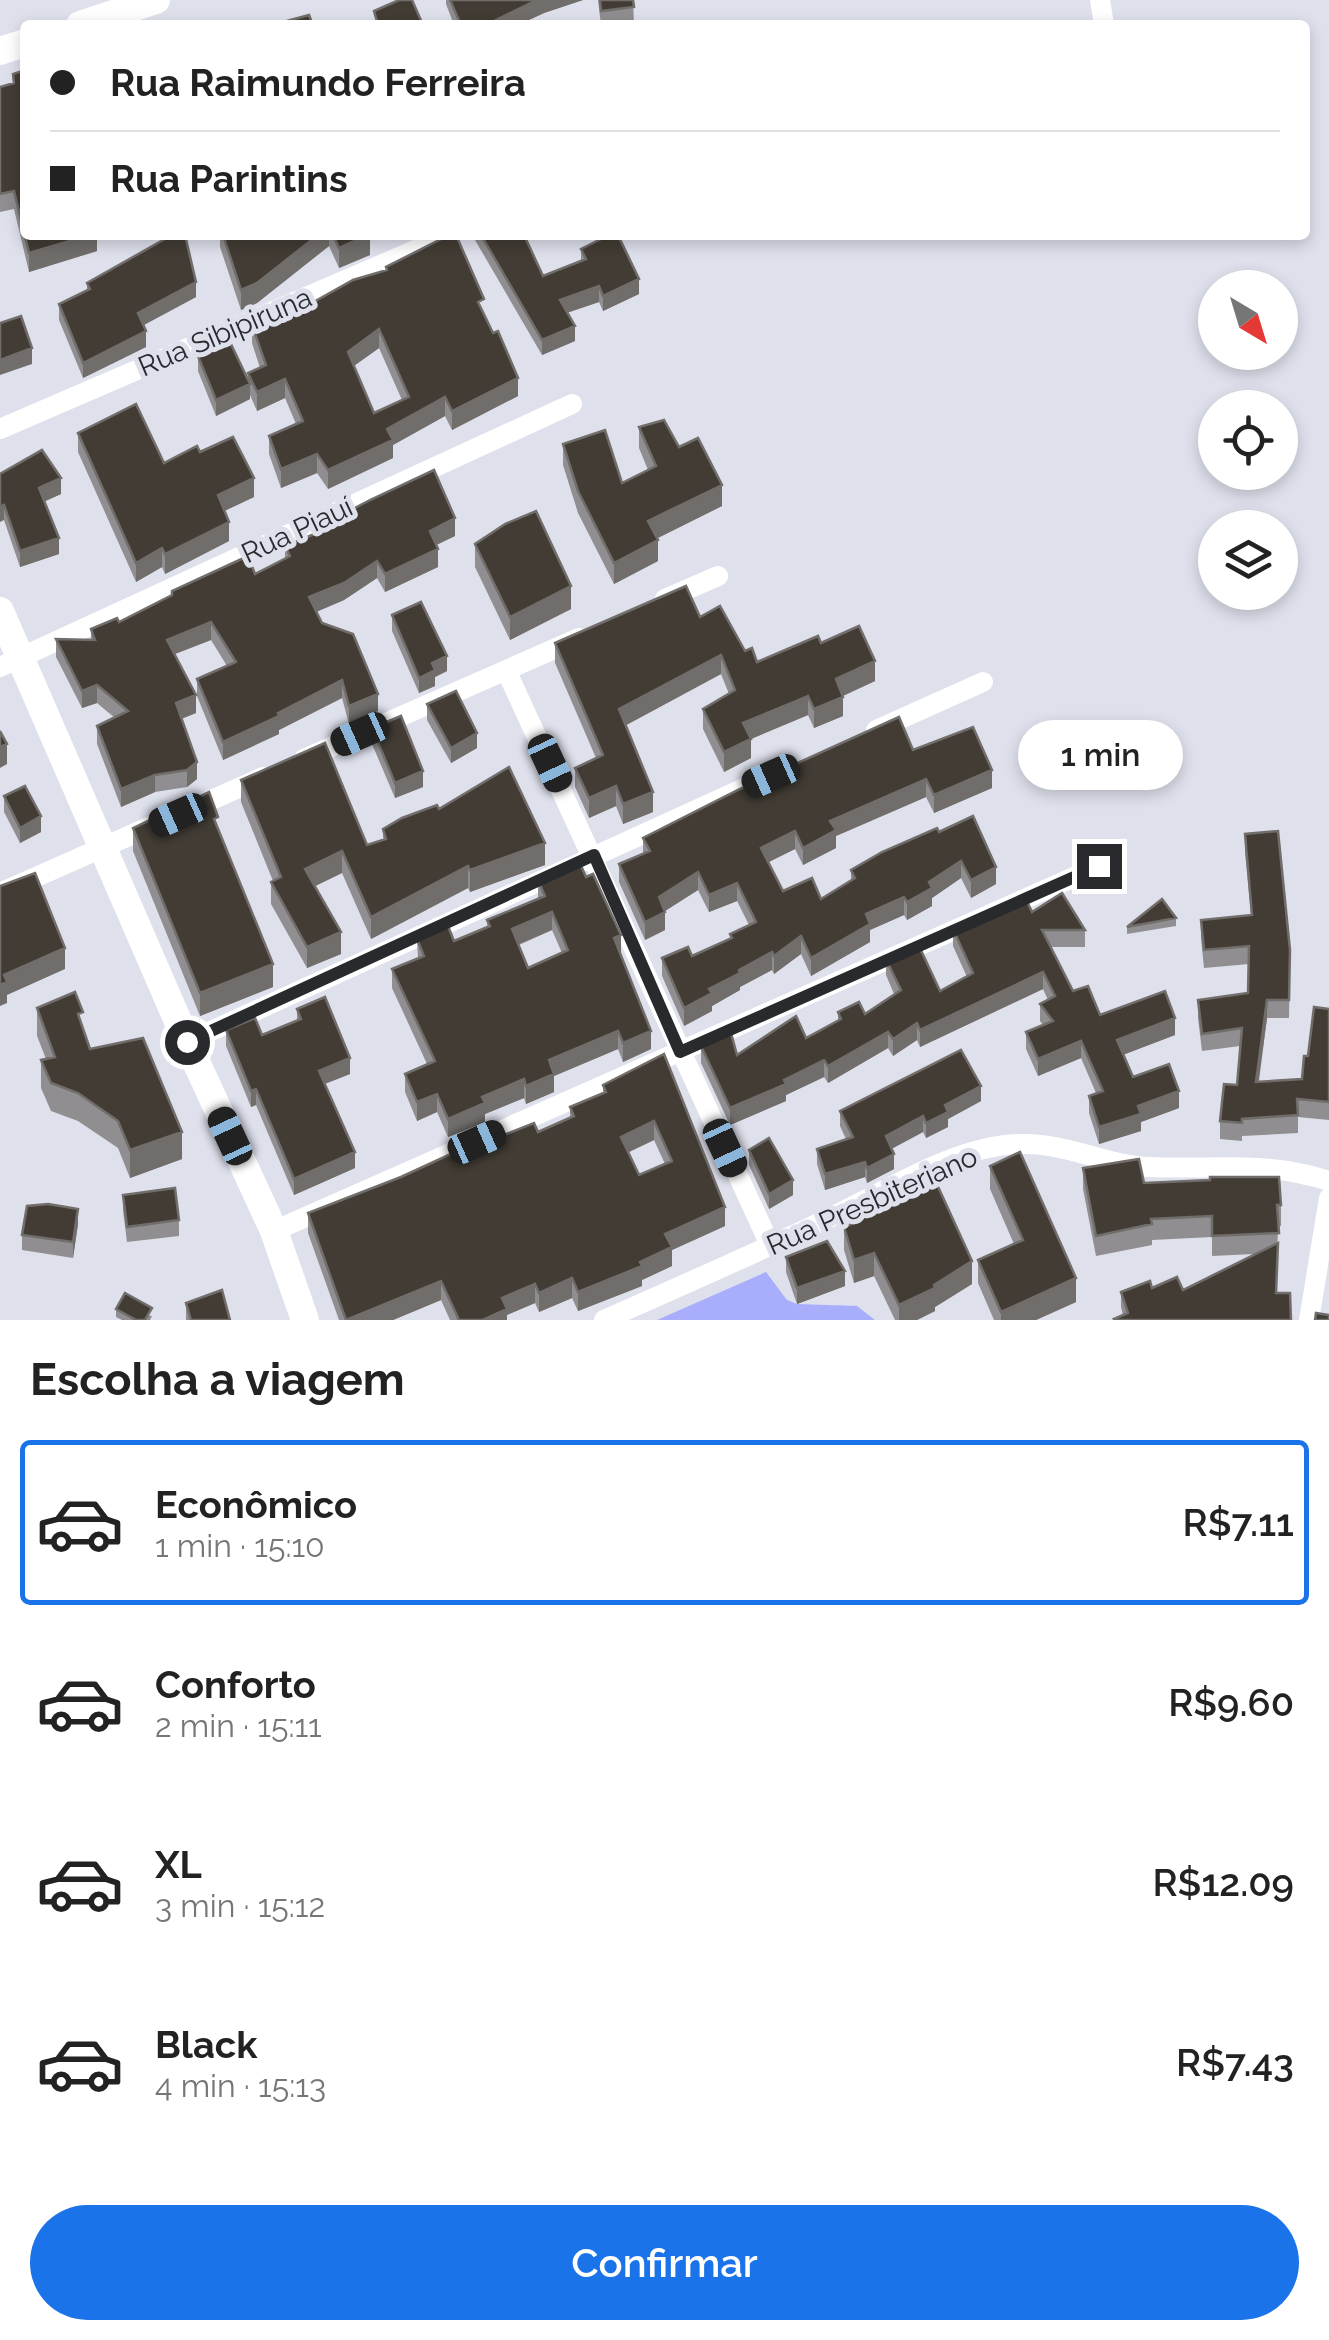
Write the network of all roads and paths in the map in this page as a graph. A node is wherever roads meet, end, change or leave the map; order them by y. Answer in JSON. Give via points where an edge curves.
{"nodes":[{"id":1,"x":156,"y":0,"type":"edge"},
{"id":2,"x":95,"y":20,"type":"edge"},
{"id":3,"x":438,"y":240,"type":"edge"},
{"id":4,"x":572,"y":404,"type":"dead end"},
{"id":5,"x":0,"y":429,"type":"edge"},
{"id":6,"x":718,"y":576,"type":"dead end"},
{"id":7,"x":646,"y":608,"type":"edge"},
{"id":8,"x":0,"y":611,"type":"edge"},
{"id":9,"x":593,"y":632,"type":"edge"},
{"id":10,"x":11,"y":662,"type":"edge"},
{"id":11,"x":506,"y":670,"type":"junction"},
{"id":12,"x":984,"y":682,"type":"dead end"},
{"id":13,"x":860,"y":737,"type":"edge"},
{"id":14,"x":771,"y":776,"type":"edge"},
{"id":15,"x":104,"y":847,"type":"junction"},
{"id":16,"x":594,"y":855,"type":"junction"},
{"id":17,"x":1099,"y":866,"type":"dead end"},
{"id":18,"x":0,"y":893,"type":"edge"},
{"id":19,"x":187,"y":1042,"type":"junction"},
{"id":20,"x":680,"y":1052,"type":"junction"},
{"id":21,"x":1329,"y":1181,"type":"edge"},
{"id":22,"x":1329,"y":1198,"type":"edge"},
{"id":23,"x":274,"y":1231,"type":"junction"},
{"id":24,"x":770,"y":1245,"type":"junction"},
{"id":25,"x":305,"y":1320,"type":"edge"},
{"id":26,"x":604,"y":1320,"type":"edge"},
{"id":27,"x":1309,"y":1320,"type":"edge"}],
"edges":[{"from":1,"to":2,"type":"street"},
{"from":3,"to":5,"type":"street","name":"Rua Sibipiruna"},
{"from":4,"to":10,"type":"street","name":"Rua Piauí"},
{"from":6,"to":7,"type":"street"},
{"from":8,"to":10,"type":"street"},
{"from":9,"to":11,"type":"street"},
{"from":10,"to":15,"type":"street"},
{"from":11,"to":15,"type":"street"},
{"from":11,"to":16,"type":"street"},
{"from":12,"to":13,"type":"street"},
{"from":14,"to":16,"type":"street"},
{"from":15,"to":18,"type":"street"},
{"from":15,"to":19,"type":"street"},
{"from":16,"to":19,"type":"street"},
{"from":16,"to":20,"type":"street"},
{"from":17,"to":20,"type":"street"},
{"from":19,"to":23,"type":"street"},
{"from":20,"to":23,"type":"street"},
{"from":20,"to":24,"type":"street"},
{"from":21,"to":24,"type":"street","name":"Rua Presbiteriano","via":[[1266,1166],[1147,1167],[1020,1144],[954,1159]]},
{"from":22,"to":27,"type":"street"},
{"from":23,"to":25,"type":"street"},
{"from":24,"to":26,"type":"street","name":"Rua Presbiteriano"}]}
